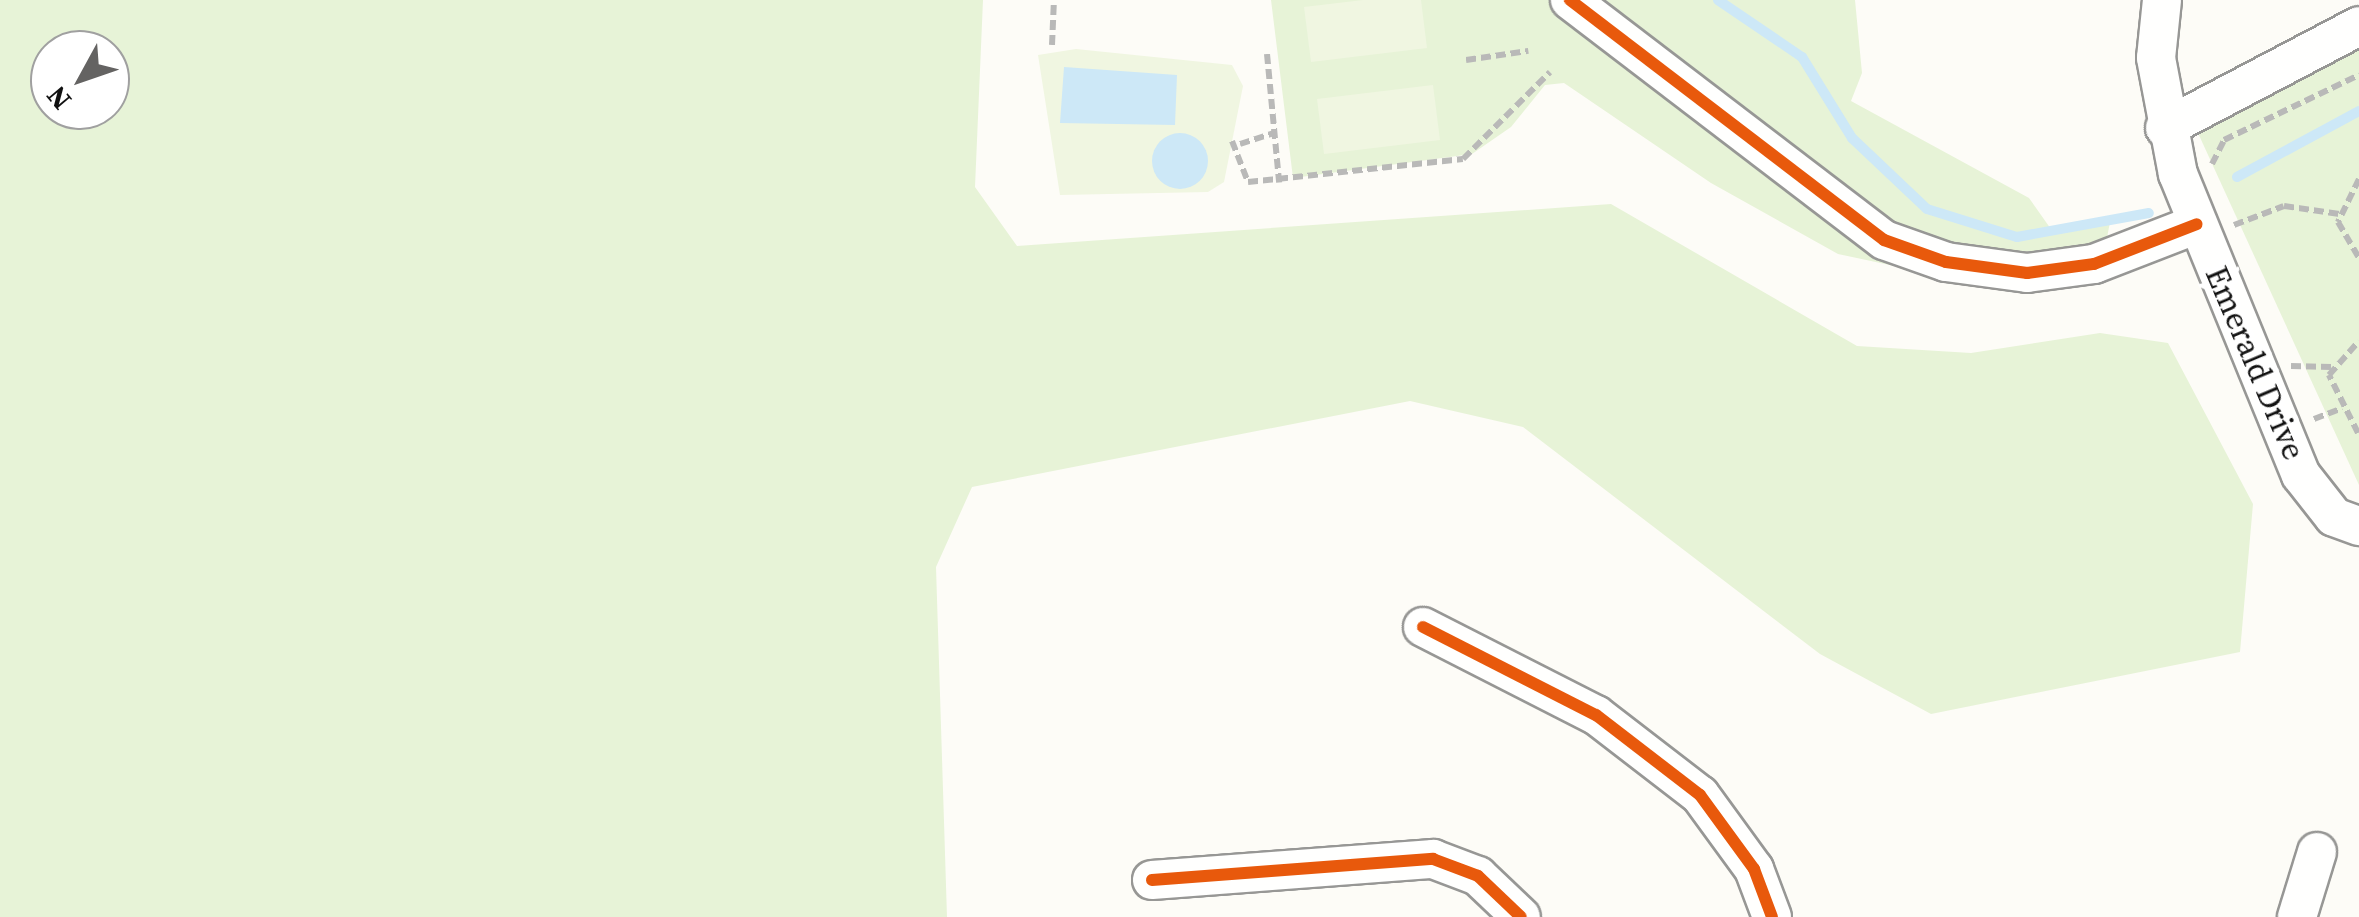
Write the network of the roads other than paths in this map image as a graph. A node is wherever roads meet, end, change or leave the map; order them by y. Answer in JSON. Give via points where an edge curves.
{"nodes":[{"id":1,"x":1570,"y":0,"type":"edge"},
{"id":2,"x":2162,"y":0,"type":"edge"},
{"id":3,"x":2359,"y":26,"type":"edge"},
{"id":4,"x":2165,"y":128,"type":"junction"},
{"id":5,"x":2211,"y":218,"type":"junction"},
{"id":6,"x":2359,"y":526,"type":"edge"},
{"id":7,"x":1423,"y":627,"type":"dead end"},
{"id":8,"x":2317,"y":852,"type":"dead end"},
{"id":9,"x":1152,"y":880,"type":"dead end"},
{"id":10,"x":1521,"y":917,"type":"edge"},
{"id":11,"x":1772,"y":917,"type":"edge"},
{"id":12,"x":2297,"y":917,"type":"edge"}],
"edges":[{"from":1,"to":5,"type":"street","via":[[1884,240],[1946,262],[2027,272],[2094,264]]},
{"from":2,"to":4,"type":"street","name":"Emerald Drive","via":[[2156,58]]},
{"from":3,"to":4,"type":"street"},
{"from":4,"to":5,"type":"street","name":"Emerald Drive"},
{"from":5,"to":6,"type":"street","name":"Emerald Drive","via":[[2302,475],[2334,517]]},
{"from":7,"to":11,"type":"street","via":[[1596,715],[1700,795],[1754,869]]},
{"from":8,"to":12,"type":"street"},
{"from":9,"to":10,"type":"street","via":[[1433,859],[1478,876]]}]}
